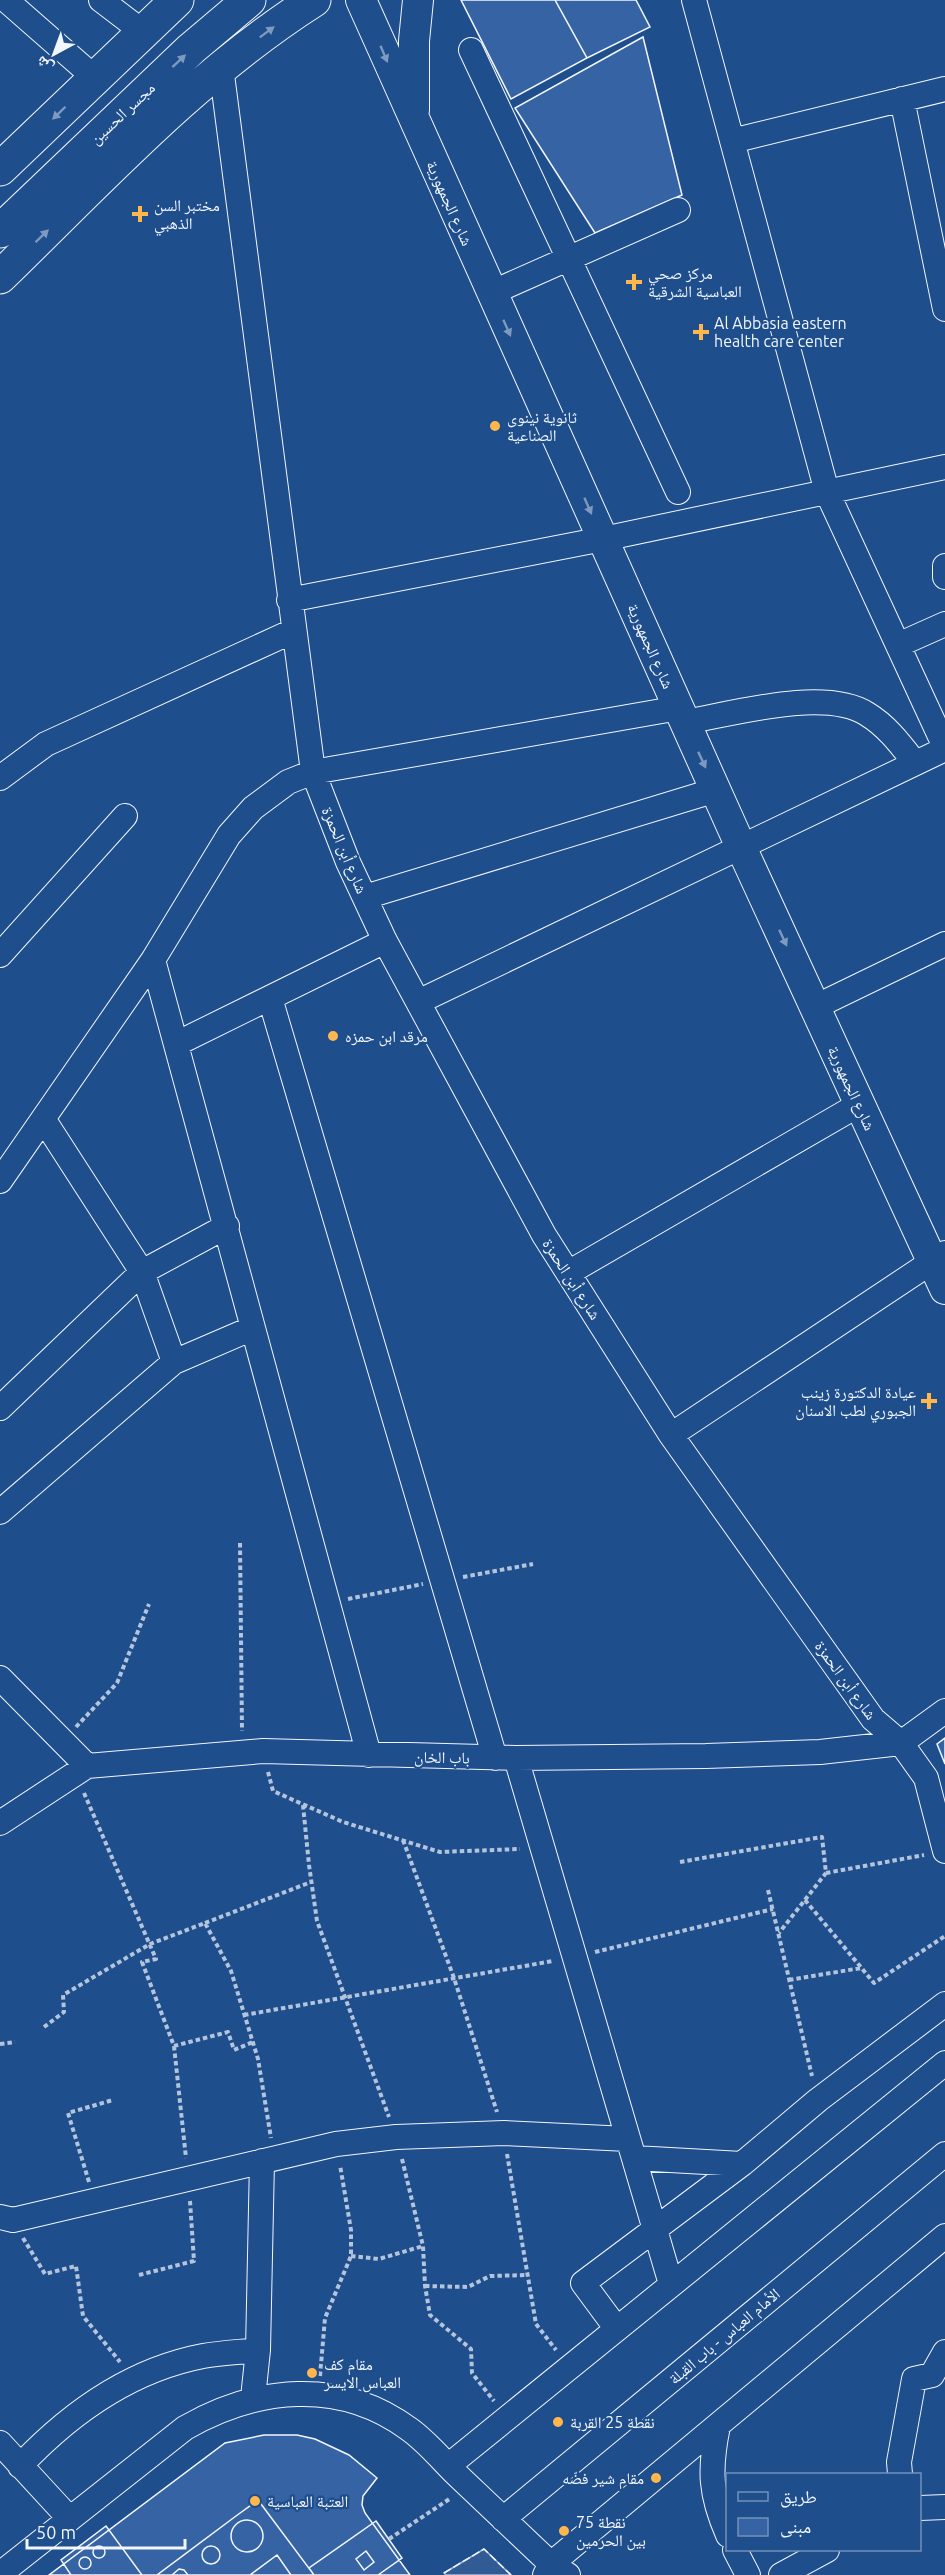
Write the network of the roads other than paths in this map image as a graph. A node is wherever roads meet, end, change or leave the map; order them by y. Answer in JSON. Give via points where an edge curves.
{"nodes":[{"id":1,"x":6,"y":0,"type":"edge"},
{"id":2,"x":101,"y":0,"type":"edge"},
{"id":3,"x":177,"y":0,"type":"edge"},
{"id":4,"x":214,"y":0,"type":"edge"},
{"id":5,"x":249,"y":0,"type":"edge"},
{"id":6,"x":314,"y":0,"type":"edge"},
{"id":7,"x":361,"y":0,"type":"edge"},
{"id":8,"x":418,"y":0,"type":"edge"},
{"id":9,"x":694,"y":0,"type":"edge"},
{"id":10,"x":143,"y":32,"type":"junction"},
{"id":11,"x":471,"y":50,"type":"dead end"},
{"id":12,"x":221,"y":67,"type":"junction"},
{"id":13,"x":95,"y":78,"type":"junction"},
{"id":14,"x":945,"y":89,"type":"edge"},
{"id":15,"x":902,"y":99,"type":"junction"},
{"id":16,"x":414,"y":122,"type":"junction"},
{"id":17,"x":732,"y":141,"type":"junction"},
{"id":18,"x":0,"y":169,"type":"edge"},
{"id":19,"x":0,"y":205,"type":"edge"},
{"id":20,"x":678,"y":210,"type":"dead end"},
{"id":21,"x":0,"y":231,"type":"edge"},
{"id":22,"x":569,"y":258,"type":"junction"},
{"id":23,"x":0,"y":277,"type":"edge"},
{"id":24,"x":491,"y":293,"type":"junction"},
{"id":25,"x":945,"y":309,"type":"edge"},
{"id":26,"x":945,"y":467,"type":"edge"},
{"id":27,"x":678,"y":492,"type":"dead end"},
{"id":28,"x":827,"y":492,"type":"junction"},
{"id":29,"x":603,"y":539,"type":"junction"},
{"id":30,"x":945,"y":566,"type":"edge"},
{"id":31,"x":945,"y":578,"type":"edge"},
{"id":32,"x":289,"y":600,"type":"junction"},
{"id":33,"x":945,"y":624,"type":"edge"},
{"id":34,"x":293,"y":631,"type":"junction"},
{"id":35,"x":898,"y":645,"type":"junction"},
{"id":36,"x":682,"y":715,"type":"junction"},
{"id":37,"x":945,"y":748,"type":"edge"},
{"id":38,"x":915,"y":763,"type":"junction"},
{"id":39,"x":313,"y":772,"type":"junction"},
{"id":40,"x":0,"y":778,"type":"edge"},
{"id":41,"x":716,"y":790,"type":"junction"},
{"id":42,"x":125,"y":816,"type":"dead end"},
{"id":43,"x":741,"y":847,"type":"junction"},
{"id":44,"x":364,"y":897,"type":"junction"},
{"id":45,"x":385,"y":941,"type":"junction"},
{"id":46,"x":945,"y":944,"type":"edge"},
{"id":47,"x":0,"y":955,"type":"edge"},
{"id":48,"x":153,"y":960,"type":"junction"},
{"id":49,"x":270,"y":998,"type":"junction"},
{"id":50,"x":418,"y":1002,"type":"junction"},
{"id":51,"x":815,"y":1007,"type":"junction"},
{"id":52,"x":176,"y":1044,"type":"junction"},
{"id":53,"x":860,"y":1104,"type":"junction"},
{"id":54,"x":44,"y":1120,"type":"junction"},
{"id":55,"x":3,"y":1169,"type":"edge"},
{"id":56,"x":227,"y":1226,"type":"junction"},
{"id":57,"x":939,"y":1257,"type":"edge"},
{"id":58,"x":142,"y":1272,"type":"junction"},
{"id":59,"x":568,"y":1273,"type":"junction"},
{"id":60,"x":945,"y":1289,"type":"edge"},
{"id":61,"x":254,"y":1328,"type":"junction"},
{"id":62,"x":174,"y":1362,"type":"junction"},
{"id":63,"x":0,"y":1408,"type":"edge"},
{"id":64,"x":671,"y":1435,"type":"junction"},
{"id":65,"x":0,"y":1512,"type":"edge"},
{"id":66,"x":0,"y":1678,"type":"edge"},
{"id":67,"x":945,"y":1711,"type":"edge"},
{"id":68,"x":901,"y":1743,"type":"junction"},
{"id":69,"x":369,"y":1755,"type":"junction"},
{"id":70,"x":505,"y":1758,"type":"junction"},
{"id":71,"x":82,"y":1769,"type":"junction"},
{"id":72,"x":0,"y":1823,"type":"edge"},
{"id":73,"x":940,"y":1852,"type":"edge"},
{"id":74,"x":945,"y":2004,"type":"edge"},
{"id":75,"x":945,"y":2063,"type":"edge"},
{"id":76,"x":631,"y":2149,"type":"junction"},
{"id":77,"x":945,"y":2154,"type":"edge"},
{"id":78,"x":268,"y":2159,"type":"junction"},
{"id":79,"x":741,"y":2164,"type":"junction"},
{"id":80,"x":6,"y":2218,"type":"edge"},
{"id":81,"x":654,"y":2229,"type":"junction"},
{"id":82,"x":945,"y":2236,"type":"edge"},
{"id":83,"x":671,"y":2284,"type":"junction"},
{"id":84,"x":617,"y":2329,"type":"junction"},
{"id":85,"x":258,"y":2350,"type":"junction"},
{"id":86,"x":945,"y":2352,"type":"edge"},
{"id":87,"x":253,"y":2398,"type":"junction"},
{"id":88,"x":718,"y":2426,"type":"junction"},
{"id":89,"x":0,"y":2443,"type":"edge"},
{"id":90,"x":20,"y":2466,"type":"junction"},
{"id":91,"x":448,"y":2466,"type":"junction"},
{"id":92,"x":900,"y":2473,"type":"edge"},
{"id":93,"x":945,"y":2507,"type":"edge"},
{"id":94,"x":921,"y":2508,"type":"edge"},
{"id":95,"x":70,"y":2518,"type":"junction"},
{"id":96,"x":503,"y":2519,"type":"junction"},
{"id":97,"x":726,"y":2531,"type":"edge"},
{"id":98,"x":736,"y":2551,"type":"edge"},
{"id":99,"x":819,"y":2561,"type":"edge"},
{"id":100,"x":555,"y":2572,"type":"edge"},
{"id":101,"x":0,"y":2574,"type":"edge"},
{"id":102,"x":748,"y":2575,"type":"edge"},
{"id":103,"x":781,"y":2575,"type":"edge"}],
"edges":[{"from":1,"to":13,"type":"street"},
{"from":2,"to":10,"type":"street"},
{"from":3,"to":10,"type":"highway"},
{"from":4,"to":19,"type":"highway","name":"مجسر الحسين"},
{"from":21,"to":5,"type":"highway","name":"مجسر الحسين","one_way":true,"via":[[191,49]]},
{"from":12,"to":6,"type":"highway","one_way":true},
{"from":7,"to":16,"type":"main road","name":"شارع الجمهورية","one_way":true},
{"from":8,"to":16,"type":"main road"},
{"from":9,"to":17,"type":"street"},
{"from":10,"to":13,"type":"highway"},
{"from":11,"to":22,"type":"street"},
{"from":23,"to":12,"type":"highway","one_way":true},
{"from":12,"to":32,"type":"street","name":"شارع أبن الحمزة"},
{"from":13,"to":18,"type":"highway","one_way":true},
{"from":14,"to":15,"type":"street"},
{"from":15,"to":17,"type":"street"},
{"from":15,"to":25,"type":"street"},
{"from":16,"to":24,"type":"main road","name":"شارع الجمهورية"},
{"from":17,"to":28,"type":"street"},
{"from":20,"to":22,"type":"street"},
{"from":22,"to":24,"type":"street"},
{"from":22,"to":27,"type":"street"},
{"from":24,"to":29,"type":"main road","name":"شارع الجمهورية","one_way":true},
{"from":26,"to":28,"type":"street"},
{"from":28,"to":29,"type":"street"},
{"from":28,"to":35,"type":"street"},
{"from":29,"to":32,"type":"street"},
{"from":29,"to":36,"type":"main road","name":"شارع الجمهورية"},
{"from":30,"to":31,"type":"street"},
{"from":32,"to":34,"type":"street","name":"شارع أبن الحمزة"},
{"from":33,"to":35,"type":"street"},
{"from":34,"to":39,"type":"street","name":"شارع أبن الحمزة"},
{"from":34,"to":40,"type":"street","via":[[46,744]]},
{"from":35,"to":37,"type":"street"},
{"from":36,"to":38,"type":"street","via":[[804,701],[837,704],[865,712],[889,730]]},
{"from":36,"to":39,"type":"street"},
{"from":36,"to":41,"type":"main road","name":"شارع الجمهورية","one_way":true},
{"from":37,"to":38,"type":"street"},
{"from":38,"to":43,"type":"street"},
{"from":39,"to":44,"type":"street","name":"شارع أبن الحمزة"},
{"from":39,"to":48,"type":"street","via":[[288,782],[253,808],[229,835]]},
{"from":41,"to":43,"type":"main road","name":"شارع الجمهورية"},
{"from":41,"to":44,"type":"street"},
{"from":42,"to":47,"type":"street"},
{"from":43,"to":50,"type":"street"},
{"from":43,"to":51,"type":"main road","name":"شارع الجمهورية","one_way":true},
{"from":44,"to":45,"type":"street","name":"شارع أبن الحمزة"},
{"from":45,"to":49,"type":"street"},
{"from":45,"to":50,"type":"street","name":"شارع أبن الحمزة"},
{"from":46,"to":51,"type":"street"},
{"from":48,"to":52,"type":"street"},
{"from":48,"to":54,"type":"street"},
{"from":49,"to":52,"type":"street"},
{"from":49,"to":70,"type":"street"},
{"from":50,"to":59,"type":"street","name":"شارع أبن الحمزة"},
{"from":51,"to":53,"type":"main road","name":"شارع الجمهورية"},
{"from":52,"to":56,"type":"street"},
{"from":53,"to":57,"type":"main road","name":"شارع الجمهورية"},
{"from":53,"to":59,"type":"street"},
{"from":54,"to":55,"type":"street"},
{"from":54,"to":58,"type":"street"},
{"from":56,"to":58,"type":"street"},
{"from":56,"to":61,"type":"street"},
{"from":57,"to":60,"type":"main road","name":"شارع الجمهورية"},
{"from":57,"to":64,"type":"street"},
{"from":58,"to":62,"type":"street"},
{"from":58,"to":63,"type":"street"},
{"from":59,"to":64,"type":"street","name":"شارع أبن الحمزة"},
{"from":61,"to":62,"type":"street"},
{"from":61,"to":69,"type":"street"},
{"from":62,"to":65,"type":"street"},
{"from":64,"to":68,"type":"street","name":"شارع أبن الحمزة","via":[[873,1719]]},
{"from":66,"to":71,"type":"street","via":[[63,1741]]},
{"from":67,"to":68,"type":"street"},
{"from":68,"to":70,"type":"street","name":"باب الخان","via":[[820,1752]]},
{"from":68,"to":73,"type":"street","name":"شارع أبن الحمزة","via":[[926,1778]]},
{"from":69,"to":70,"type":"street","name":"باب الخان"},
{"from":69,"to":71,"type":"street","name":"باب الخان","via":[[253,1752]]},
{"from":70,"to":76,"type":"street","via":[[542,1848]]},
{"from":71,"to":72,"type":"street","name":"باب الخان"},
{"from":74,"to":79,"type":"street"},
{"from":75,"to":83,"type":"street"},
{"from":76,"to":78,"type":"street","via":[[504,2133],[396,2137],[336,2144]]},
{"from":76,"to":79,"type":"street"},
{"from":76,"to":81,"type":"street"},
{"from":77,"to":96,"type":"street","name":"الأمام العباس - باب القبلة"},
{"from":78,"to":80,"type":"street"},
{"from":78,"to":85,"type":"street"},
{"from":79,"to":81,"type":"street"},
{"from":81,"to":83,"type":"street"},
{"from":81,"to":84,"type":"street","via":[[583,2283]]},
{"from":82,"to":88,"type":"street"},
{"from":83,"to":84,"type":"street"},
{"from":84,"to":91,"type":"street"},
{"from":85,"to":87,"type":"street"},
{"from":85,"to":90,"type":"street","via":[[203,2356],[134,2379],[78,2412]]},
{"from":86,"to":92,"type":"street","via":[[932,2375],[914,2379]]},
{"from":87,"to":91,"type":"street","via":[[318,2394],[356,2403],[385,2414],[410,2430]]},
{"from":87,"to":95,"type":"street","via":[[211,2412],[185,2428]]},
{"from":88,"to":97,"type":"street","via":[[711,2482]]},
{"from":88,"to":100,"type":"street"},
{"from":89,"to":90,"type":"street"},
{"from":90,"to":95,"type":"street"},
{"from":91,"to":96,"type":"street"},
{"from":93,"to":94,"type":"street"},
{"from":95,"to":101,"type":"street"},
{"from":96,"to":100,"type":"street"},
{"from":98,"to":102,"type":"street"},
{"from":99,"to":103,"type":"street"}]}
